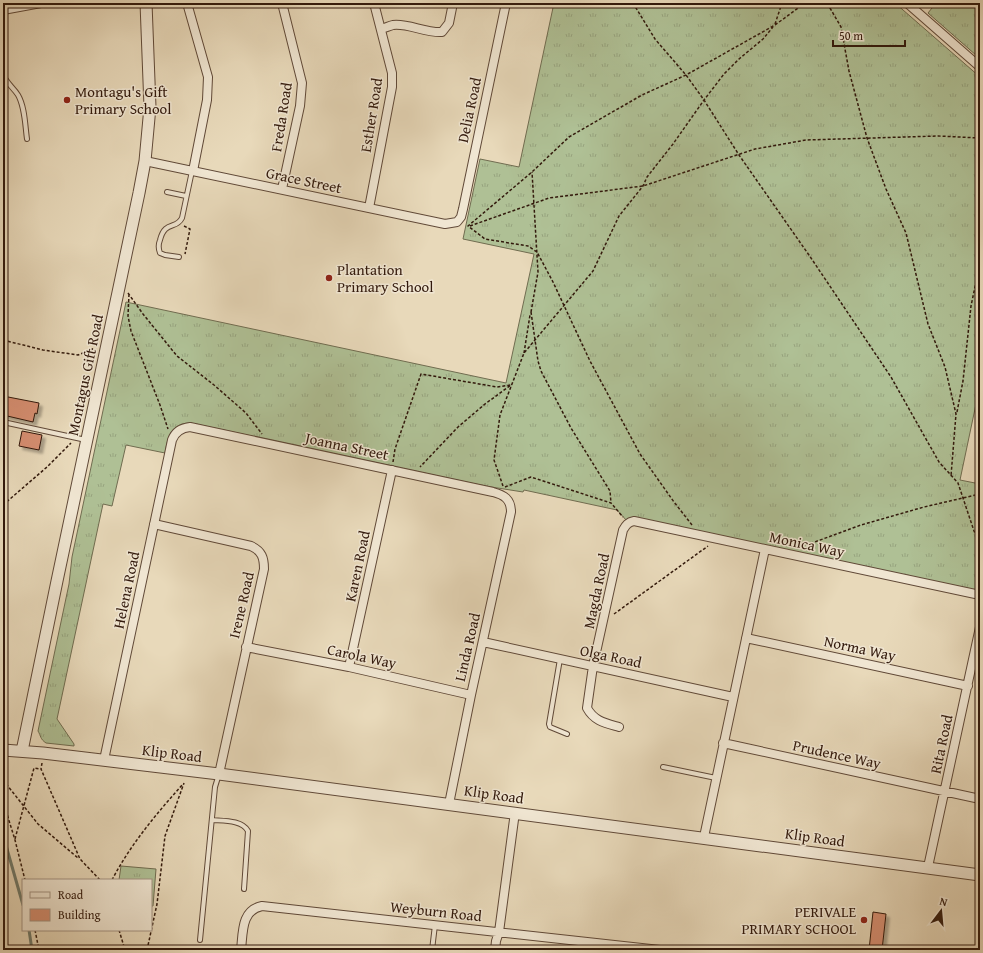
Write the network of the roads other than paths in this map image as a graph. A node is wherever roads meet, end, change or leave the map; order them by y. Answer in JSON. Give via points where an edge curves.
{"nodes":[{"id":1,"x":41,"y":3,"type":"edge"},
{"id":2,"x":146,"y":3,"type":"edge"},
{"id":3,"x":187,"y":3,"type":"edge"},
{"id":4,"x":282,"y":3,"type":"edge"},
{"id":5,"x":374,"y":3,"type":"edge"},
{"id":6,"x":453,"y":3,"type":"edge"},
{"id":7,"x":506,"y":3,"type":"edge"},
{"id":8,"x":907,"y":3,"type":"edge"},
{"id":9,"x":3,"y":10,"type":"edge"},
{"id":10,"x":381,"y":29,"type":"junction"},
{"id":11,"x":980,"y":67,"type":"edge"},
{"id":12,"x":3,"y":74,"type":"edge"},
{"id":13,"x":27,"y":139,"type":"dead end"},
{"id":14,"x":145,"y":161,"type":"junction"},
{"id":15,"x":193,"y":170,"type":"junction"},
{"id":16,"x":282,"y":189,"type":"junction"},
{"id":17,"x":167,"y":192,"type":"dead end"},
{"id":18,"x":186,"y":196,"type":"junction"},
{"id":19,"x":369,"y":208,"type":"junction"},
{"id":20,"x":456,"y":222,"type":"joint"},
{"id":21,"x":179,"y":257,"type":"road end"},
{"id":22,"x":3,"y":422,"type":"edge"},
{"id":23,"x":181,"y":429,"type":"joint"},
{"id":24,"x":81,"y":439,"type":"junction"},
{"id":25,"x":392,"y":470,"type":"junction"},
{"id":26,"x":507,"y":498,"type":"joint"},
{"id":27,"x":629,"y":523,"type":"joint"},
{"id":28,"x":154,"y":524,"type":"junction"},
{"id":29,"x":765,"y":550,"type":"junction"},
{"id":30,"x":980,"y":595,"type":"edge"},
{"id":31,"x":980,"y":627,"type":"edge"},
{"id":32,"x":746,"y":638,"type":"junction"},
{"id":33,"x":483,"y":642,"type":"junction"},
{"id":34,"x":246,"y":647,"type":"junction"},
{"id":35,"x":560,"y":659,"type":"junction"},
{"id":36,"x":593,"y":666,"type":"junction"},
{"id":37,"x":349,"y":667,"type":"junction"},
{"id":38,"x":968,"y":686,"type":"junction"},
{"id":39,"x":471,"y":695,"type":"junction"},
{"id":40,"x":733,"y":697,"type":"junction"},
{"id":41,"x":619,"y":727,"type":"dead end"},
{"id":42,"x":567,"y":734,"type":"dead end"},
{"id":43,"x":723,"y":743,"type":"junction"},
{"id":44,"x":3,"y":750,"type":"edge"},
{"id":45,"x":22,"y":751,"type":"junction"},
{"id":46,"x":104,"y":760,"type":"junction"},
{"id":47,"x":663,"y":767,"type":"dead end"},
{"id":48,"x":219,"y":774,"type":"junction"},
{"id":49,"x":716,"y":778,"type":"junction"},
{"id":50,"x":945,"y":791,"type":"junction"},
{"id":51,"x":980,"y":799,"type":"edge"},
{"id":52,"x":449,"y":804,"type":"junction"},
{"id":53,"x":515,"y":812,"type":"junction"},
{"id":54,"x":212,"y":820,"type":"junction"},
{"id":55,"x":704,"y":837,"type":"junction"},
{"id":56,"x":928,"y":867,"type":"junction"},
{"id":57,"x":980,"y":875,"type":"edge"},
{"id":58,"x":244,"y":889,"type":"dead end"},
{"id":59,"x":436,"y":925,"type":"junction"},
{"id":60,"x":499,"y":932,"type":"junction"},
{"id":61,"x":200,"y":940,"type":"dead end"},
{"id":62,"x":241,"y":950,"type":"edge"},
{"id":63,"x":432,"y":950,"type":"edge"},
{"id":64,"x":495,"y":950,"type":"edge"},
{"id":65,"x":660,"y":950,"type":"edge"}],
"edges":[{"from":1,"to":9,"type":"street"},
{"from":2,"to":14,"type":"street","name":"Montagus Gift Road","via":[[150,102]]},
{"from":3,"to":15,"type":"street","via":[[208,77]]},
{"from":4,"to":16,"type":"street","name":"Freda Road","via":[[302,83],[300,106]]},
{"from":5,"to":10,"type":"street","name":"Esther Road"},
{"from":6,"to":10,"type":"street","via":[[448,23],[442,32],[400,25]]},
{"from":7,"to":20,"type":"street","name":"Delia Road","via":[[461,217]]},
{"from":8,"to":11,"type":"street"},
{"from":10,"to":19,"type":"street","name":"Esther Road","via":[[392,73],[392,87]]},
{"from":12,"to":13,"type":"lane","via":[[21,104]]},
{"from":14,"to":15,"type":"street","name":"Grace Street"},
{"from":14,"to":24,"type":"street","name":"Montagus Gift Road"},
{"from":15,"to":16,"type":"street","name":"Grace Street"},
{"from":15,"to":18,"type":"lane"},
{"from":16,"to":19,"type":"street","name":"Grace Street"},
{"from":17,"to":18,"type":"lane"},
{"from":18,"to":21,"type":"lane","via":[[182,218],[177,224],[164,228],[158,246],[160,253]]},
{"from":19,"to":20,"type":"street","name":"Grace Street","via":[[445,224]]},
{"from":22,"to":24,"type":"lane"},
{"from":23,"to":25,"type":"street","name":"Joanna Street","via":[[190,427]]},
{"from":23,"to":28,"type":"street","name":"Helena Road","via":[[172,440]]},
{"from":24,"to":45,"type":"street","name":"Montagus Gift Road"},
{"from":25,"to":26,"type":"street","name":"Joanna Street","via":[[493,492]]},
{"from":25,"to":37,"type":"street","name":"Karen Road"},
{"from":26,"to":33,"type":"street","name":"Linda Road","via":[[511,512]]},
{"from":27,"to":29,"type":"street","name":"Monica Way","via":[[634,521]]},
{"from":27,"to":36,"type":"street","name":"Magda Road","via":[[623,530]]},
{"from":28,"to":34,"type":"street","name":"Irene Road","via":[[251,546],[262,553],[264,569]]},
{"from":28,"to":46,"type":"street","name":"Helena Road"},
{"from":29,"to":30,"type":"street","name":"Monica Way"},
{"from":29,"to":32,"type":"street"},
{"from":31,"to":38,"type":"street","name":"Rita Road"},
{"from":32,"to":38,"type":"street","name":"Norma Way"},
{"from":32,"to":40,"type":"street"},
{"from":33,"to":35,"type":"street","name":"Olga Road"},
{"from":33,"to":39,"type":"street","name":"Linda Road"},
{"from":34,"to":37,"type":"street","name":"Carola Way"},
{"from":34,"to":48,"type":"street","name":"Irene Road"},
{"from":35,"to":36,"type":"street","name":"Olga Road"},
{"from":35,"to":42,"type":"lane","via":[[549,724],[550,727]]},
{"from":36,"to":40,"type":"street","name":"Olga Road"},
{"from":36,"to":41,"type":"street","name":"Magda Road","via":[[587,708],[595,719]]},
{"from":37,"to":39,"type":"street","name":"Carola Way"},
{"from":38,"to":50,"type":"street","name":"Rita Road"},
{"from":39,"to":52,"type":"street","name":"Linda Road"},
{"from":40,"to":43,"type":"street"},
{"from":43,"to":49,"type":"street"},
{"from":43,"to":50,"type":"street","name":"Prudence Way"},
{"from":44,"to":45,"type":"street","name":"Klip Road"},
{"from":45,"to":46,"type":"street","name":"Klip Road"},
{"from":46,"to":48,"type":"street","name":"Klip Road"},
{"from":47,"to":49,"type":"lane"},
{"from":48,"to":52,"type":"street","name":"Klip Road"},
{"from":48,"to":54,"type":"lane"},
{"from":49,"to":55,"type":"street"},
{"from":50,"to":51,"type":"street","name":"Prudence Way"},
{"from":50,"to":56,"type":"street","name":"Rita Road"},
{"from":52,"to":53,"type":"street","name":"Klip Road"},
{"from":53,"to":55,"type":"street","name":"Klip Road"},
{"from":53,"to":60,"type":"street"},
{"from":54,"to":58,"type":"lane","via":[[240,823],[248,831]]},
{"from":54,"to":61,"type":"lane"},
{"from":55,"to":56,"type":"street","name":"Klip Road"},
{"from":56,"to":57,"type":"street","name":"Klip Road"},
{"from":59,"to":60,"type":"street","name":"Weyburn Road"},
{"from":59,"to":62,"type":"street","name":"Weyburn Road","via":[[262,906],[247,915]]},
{"from":59,"to":63,"type":"lane"},
{"from":60,"to":64,"type":"street"},
{"from":60,"to":65,"type":"street","name":"Weyburn Road"}]}
